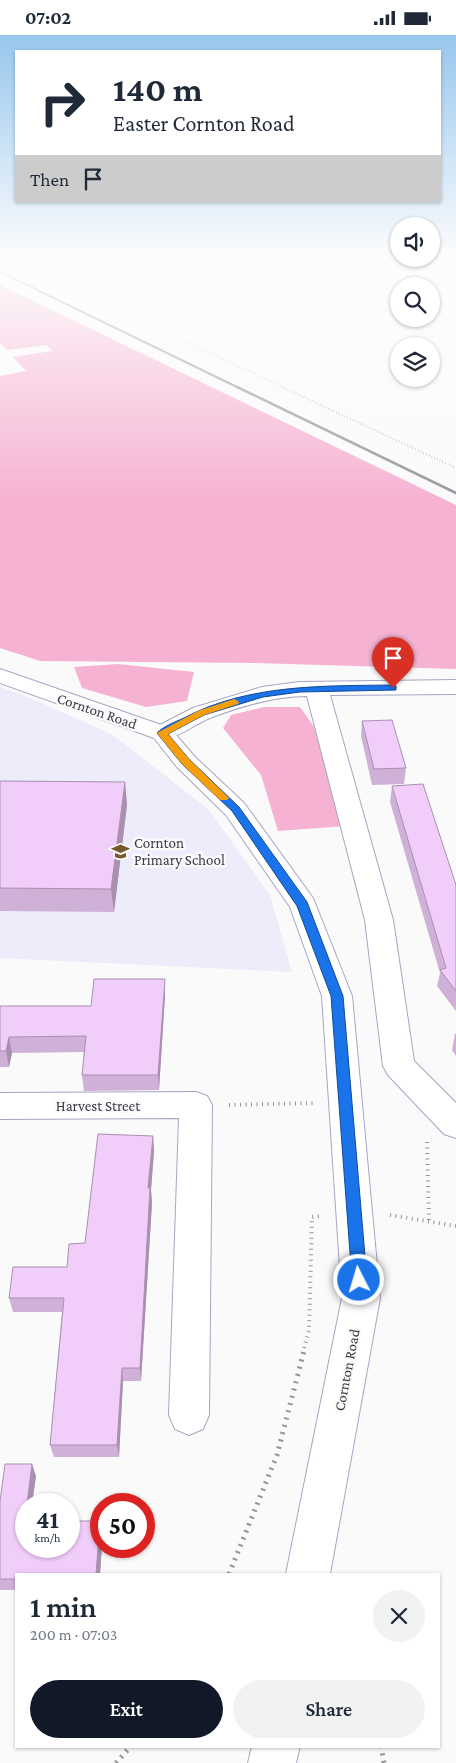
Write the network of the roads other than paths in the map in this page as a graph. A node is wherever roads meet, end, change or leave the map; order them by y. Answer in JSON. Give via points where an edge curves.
{"nodes":[{"id":1,"x":0,"y":676,"type":"edge"},
{"id":2,"x":456,"y":687,"type":"edge"},
{"id":3,"x":317,"y":689,"type":"junction"},
{"id":4,"x":162,"y":733,"type":"junction"},
{"id":5,"x":0,"y":1106,"type":"edge"},
{"id":6,"x":456,"y":1124,"type":"edge"},
{"id":7,"x":189,"y":1415,"type":"dead end"},
{"id":8,"x":308,"y":1573,"type":"edge"},
{"id":9,"x":276,"y":1748,"type":"edge"},
{"id":10,"x":272,"y":1763,"type":"edge"}],
"edges":[{"from":1,"to":4,"type":"street","name":"Cornton Road"},
{"from":2,"to":3,"type":"street"},
{"from":3,"to":4,"type":"street","via":[[262,694],[201,713]]},
{"from":3,"to":6,"type":"street","via":[[379,920],[399,1066]]},
{"from":4,"to":8,"type":"street","name":"Cornton Road","via":[[186,762],[235,809],[303,905],[337,996],[361,1298]]},
{"from":5,"to":7,"type":"street","name":"Harvest Street","via":[[196,1105]]},
{"from":9,"to":10,"type":"street"}]}
